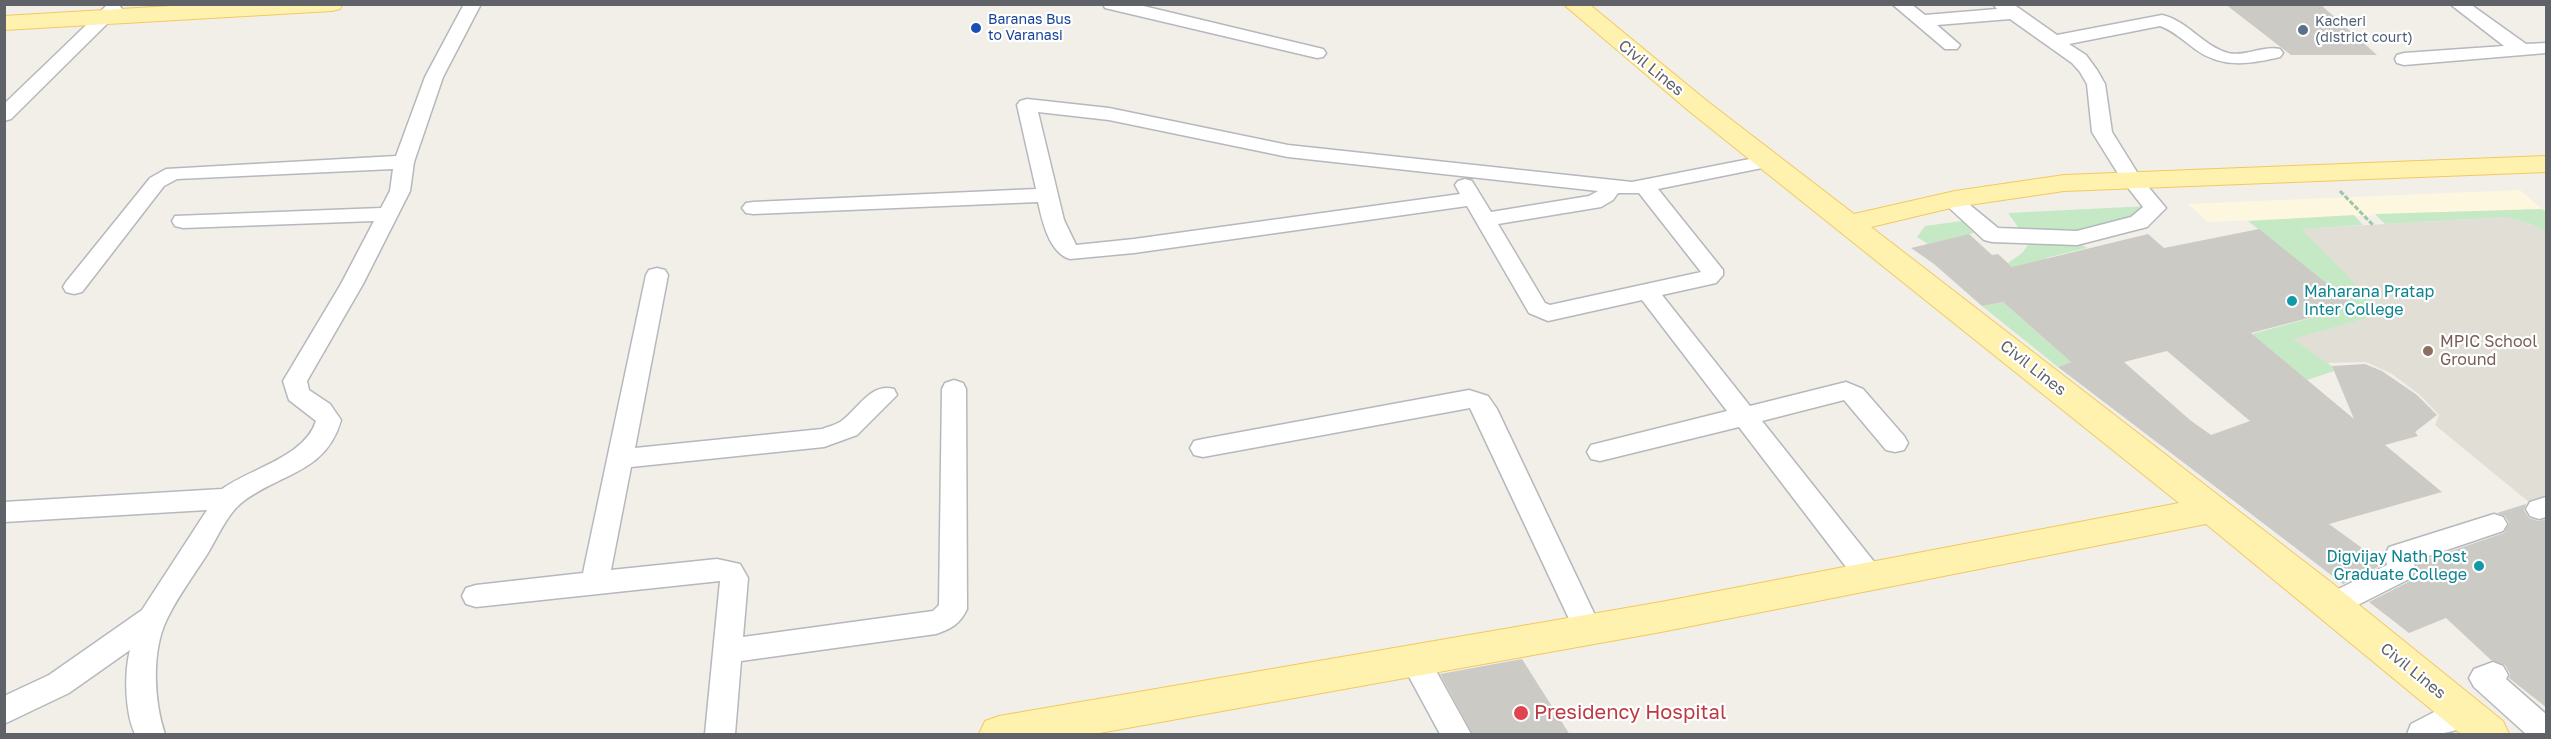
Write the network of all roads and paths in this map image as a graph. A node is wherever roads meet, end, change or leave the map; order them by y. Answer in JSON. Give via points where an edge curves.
{"nodes":[{"id":1,"x":179,"y":4,"type":"edge"},
{"id":2,"x":332,"y":4,"type":"edge"},
{"id":3,"x":473,"y":4,"type":"edge"},
{"id":4,"x":1111,"y":4,"type":"edge"},
{"id":5,"x":1574,"y":4,"type":"edge"},
{"id":6,"x":1900,"y":4,"type":"edge"},
{"id":7,"x":2458,"y":4,"type":"edge"},
{"id":8,"x":2007,"y":9,"type":"edge"},
{"id":9,"x":1168,"y":11,"type":"edge"},
{"id":10,"x":109,"y":13,"type":"junction"},
{"id":11,"x":4,"y":15,"type":"edge"},
{"id":12,"x":1921,"y":21,"type":"junction"},
{"id":13,"x":4,"y":23,"type":"edge"},
{"id":14,"x":2054,"y":41,"type":"junction"},
{"id":15,"x":1951,"y":45,"type":"dead end"},
{"id":16,"x":2547,"y":48,"type":"edge"},
{"id":17,"x":2522,"y":50,"type":"junction"},
{"id":18,"x":1317,"y":52,"type":"dead end"},
{"id":19,"x":2274,"y":53,"type":"dead end"},
{"id":20,"x":2404,"y":59,"type":"dead end"},
{"id":21,"x":4,"y":115,"type":"edge"},
{"id":22,"x":1770,"y":160,"type":"junction"},
{"id":23,"x":404,"y":162,"type":"junction"},
{"id":24,"x":2547,"y":164,"type":"edge"},
{"id":25,"x":1457,"y":170,"type":"junction"},
{"id":26,"x":2547,"y":176,"type":"edge"},
{"id":27,"x":2333,"y":184,"type":"junction"},
{"id":28,"x":2136,"y":185,"type":"junction"},
{"id":29,"x":1611,"y":186,"type":"junction"},
{"id":30,"x":1644,"y":186,"type":"junction"},
{"id":31,"x":1047,"y":195,"type":"junction"},
{"id":32,"x":1473,"y":199,"type":"junction"},
{"id":33,"x":1958,"y":205,"type":"junction"},
{"id":34,"x":753,"y":208,"type":"dead end"},
{"id":35,"x":388,"y":214,"type":"junction"},
{"id":36,"x":1487,"y":219,"type":"junction"},
{"id":37,"x":183,"y":221,"type":"dead end"},
{"id":38,"x":2373,"y":225,"type":"dead end"},
{"id":39,"x":1857,"y":230,"type":"junction"},
{"id":40,"x":657,"y":275,"type":"dead end"},
{"id":41,"x":74,"y":287,"type":"dead end"},
{"id":42,"x":1646,"y":290,"type":"junction"},
{"id":43,"x":954,"y":389,"type":"dead end"},
{"id":44,"x":885,"y":395,"type":"dead end"},
{"id":45,"x":1745,"y":417,"type":"junction"},
{"id":46,"x":1895,"y":443,"type":"dead end"},
{"id":47,"x":1203,"y":448,"type":"dead end"},
{"id":48,"x":1600,"y":452,"type":"dead end"},
{"id":49,"x":620,"y":459,"type":"junction"},
{"id":50,"x":228,"y":499,"type":"junction"},
{"id":51,"x":2212,"y":510,"type":"junction"},
{"id":52,"x":4,"y":512,"type":"edge"},
{"id":53,"x":2494,"y":524,"type":"dead end"},
{"id":54,"x":1869,"y":576,"type":"junction"},
{"id":55,"x":594,"y":584,"type":"junction"},
{"id":56,"x":476,"y":596,"type":"dead end"},
{"id":57,"x":2332,"y":605,"type":"junction"},
{"id":58,"x":152,"y":618,"type":"junction"},
{"id":59,"x":1588,"y":630,"type":"junction"},
{"id":60,"x":728,"y":651,"type":"junction"},
{"id":61,"x":1415,"y":660,"type":"junction"},
{"id":62,"x":2493,"y":675,"type":"dead end"},
{"id":63,"x":4,"y":711,"type":"edge"},
{"id":64,"x":2461,"y":711,"type":"junction"},
{"id":65,"x":2546,"y":734,"type":"edge"},
{"id":66,"x":150,"y":735,"type":"edge"},
{"id":67,"x":720,"y":735,"type":"edge"},
{"id":68,"x":999,"y":735,"type":"edge"},
{"id":69,"x":1456,"y":735,"type":"edge"},
{"id":70,"x":2422,"y":735,"type":"edge"},
{"id":71,"x":2489,"y":735,"type":"edge"}],
"edges":[{"from":1,"to":10,"type":"main road"},
{"from":2,"to":10,"type":"main road"},
{"from":3,"to":23,"type":"street","via":[[434,77]]},
{"from":4,"to":9,"type":"street"},
{"from":5,"to":22,"type":"main road","name":"Civil Lines"},
{"from":6,"to":12,"type":"street"},
{"from":7,"to":17,"type":"street"},
{"from":8,"to":12,"type":"street"},
{"from":8,"to":14,"type":"street"},
{"from":9,"to":18,"type":"street"},
{"from":10,"to":11,"type":"main road"},
{"from":10,"to":13,"type":"main road"},
{"from":10,"to":21,"type":"street"},
{"from":12,"to":15,"type":"street"},
{"from":14,"to":19,"type":"street","via":[[2162,20],[2223,57]]},
{"from":14,"to":28,"type":"street","via":[[2079,59],[2096,84],[2102,132]]},
{"from":16,"to":17,"type":"street"},
{"from":17,"to":20,"type":"street"},
{"from":22,"to":30,"type":"street"},
{"from":22,"to":39,"type":"main road","name":"Civil Lines"},
{"from":23,"to":35,"type":"street","via":[[400,191]]},
{"from":23,"to":41,"type":"street","via":[[174,173],[157,182]]},
{"from":24,"to":28,"type":"main road"},
{"from":25,"to":29,"type":"street"},
{"from":25,"to":31,"type":"street","via":[[1288,151],[1082,110],[1027,105]]},
{"from":25,"to":32,"type":"street"},
{"from":26,"to":27,"type":"main road"},
{"from":27,"to":28,"type":"main road"},
{"from":27,"to":38,"type":"path"},
{"from":28,"to":33,"type":"main road"},
{"from":28,"to":33,"type":"street","via":[[2155,208],[2139,222],[2109,236],[1992,235]]},
{"from":29,"to":30,"type":"street"},
{"from":29,"to":36,"type":"street","via":[[1606,196],[1594,202]]},
{"from":30,"to":42,"type":"street","via":[[1712,270],[1708,278]]},
{"from":31,"to":32,"type":"street","via":[[1053,220],[1070,252]]},
{"from":31,"to":34,"type":"street"},
{"from":32,"to":36,"type":"street"},
{"from":33,"to":39,"type":"main road"},
{"from":35,"to":37,"type":"street"},
{"from":35,"to":50,"type":"street","via":[[296,381],[298,394],[329,420],[324,437],[297,461]]},
{"from":36,"to":42,"type":"street","via":[[1542,312]]},
{"from":39,"to":51,"type":"main road","name":"Civil Lines"},
{"from":40,"to":49,"type":"street"},
{"from":42,"to":45,"type":"street"},
{"from":43,"to":60,"type":"street","via":[[953,609],[936,622]]},
{"from":44,"to":49,"type":"street","via":[[848,429],[824,438]]},
{"from":45,"to":46,"type":"street","via":[[1846,392],[1854,395]]},
{"from":45,"to":48,"type":"street"},
{"from":45,"to":54,"type":"street"},
{"from":47,"to":59,"type":"street","via":[[1469,399],[1479,402]]},
{"from":49,"to":55,"type":"street"},
{"from":50,"to":52,"type":"street"},
{"from":50,"to":58,"type":"street"},
{"from":51,"to":54,"type":"main road"},
{"from":51,"to":57,"type":"main road","name":"Civil Lines"},
{"from":53,"to":57,"type":"street","via":[[2399,555],[2401,570]]},
{"from":54,"to":59,"type":"main road"},
{"from":55,"to":56,"type":"street"},
{"from":55,"to":60,"type":"street","via":[[717,570],[730,572],[735,578]]},
{"from":57,"to":64,"type":"main road","name":"Civil Lines"},
{"from":58,"to":63,"type":"street","via":[[58,684]]},
{"from":58,"to":66,"type":"street","via":[[141,666],[145,724]]},
{"from":59,"to":61,"type":"main road"},
{"from":60,"to":67,"type":"street"},
{"from":61,"to":68,"type":"main road"},
{"from":61,"to":69,"type":"street"},
{"from":62,"to":65,"type":"street","via":[[2484,678]]},
{"from":64,"to":70,"type":"street"},
{"from":64,"to":71,"type":"main road","name":"Civil Lines"}]}
